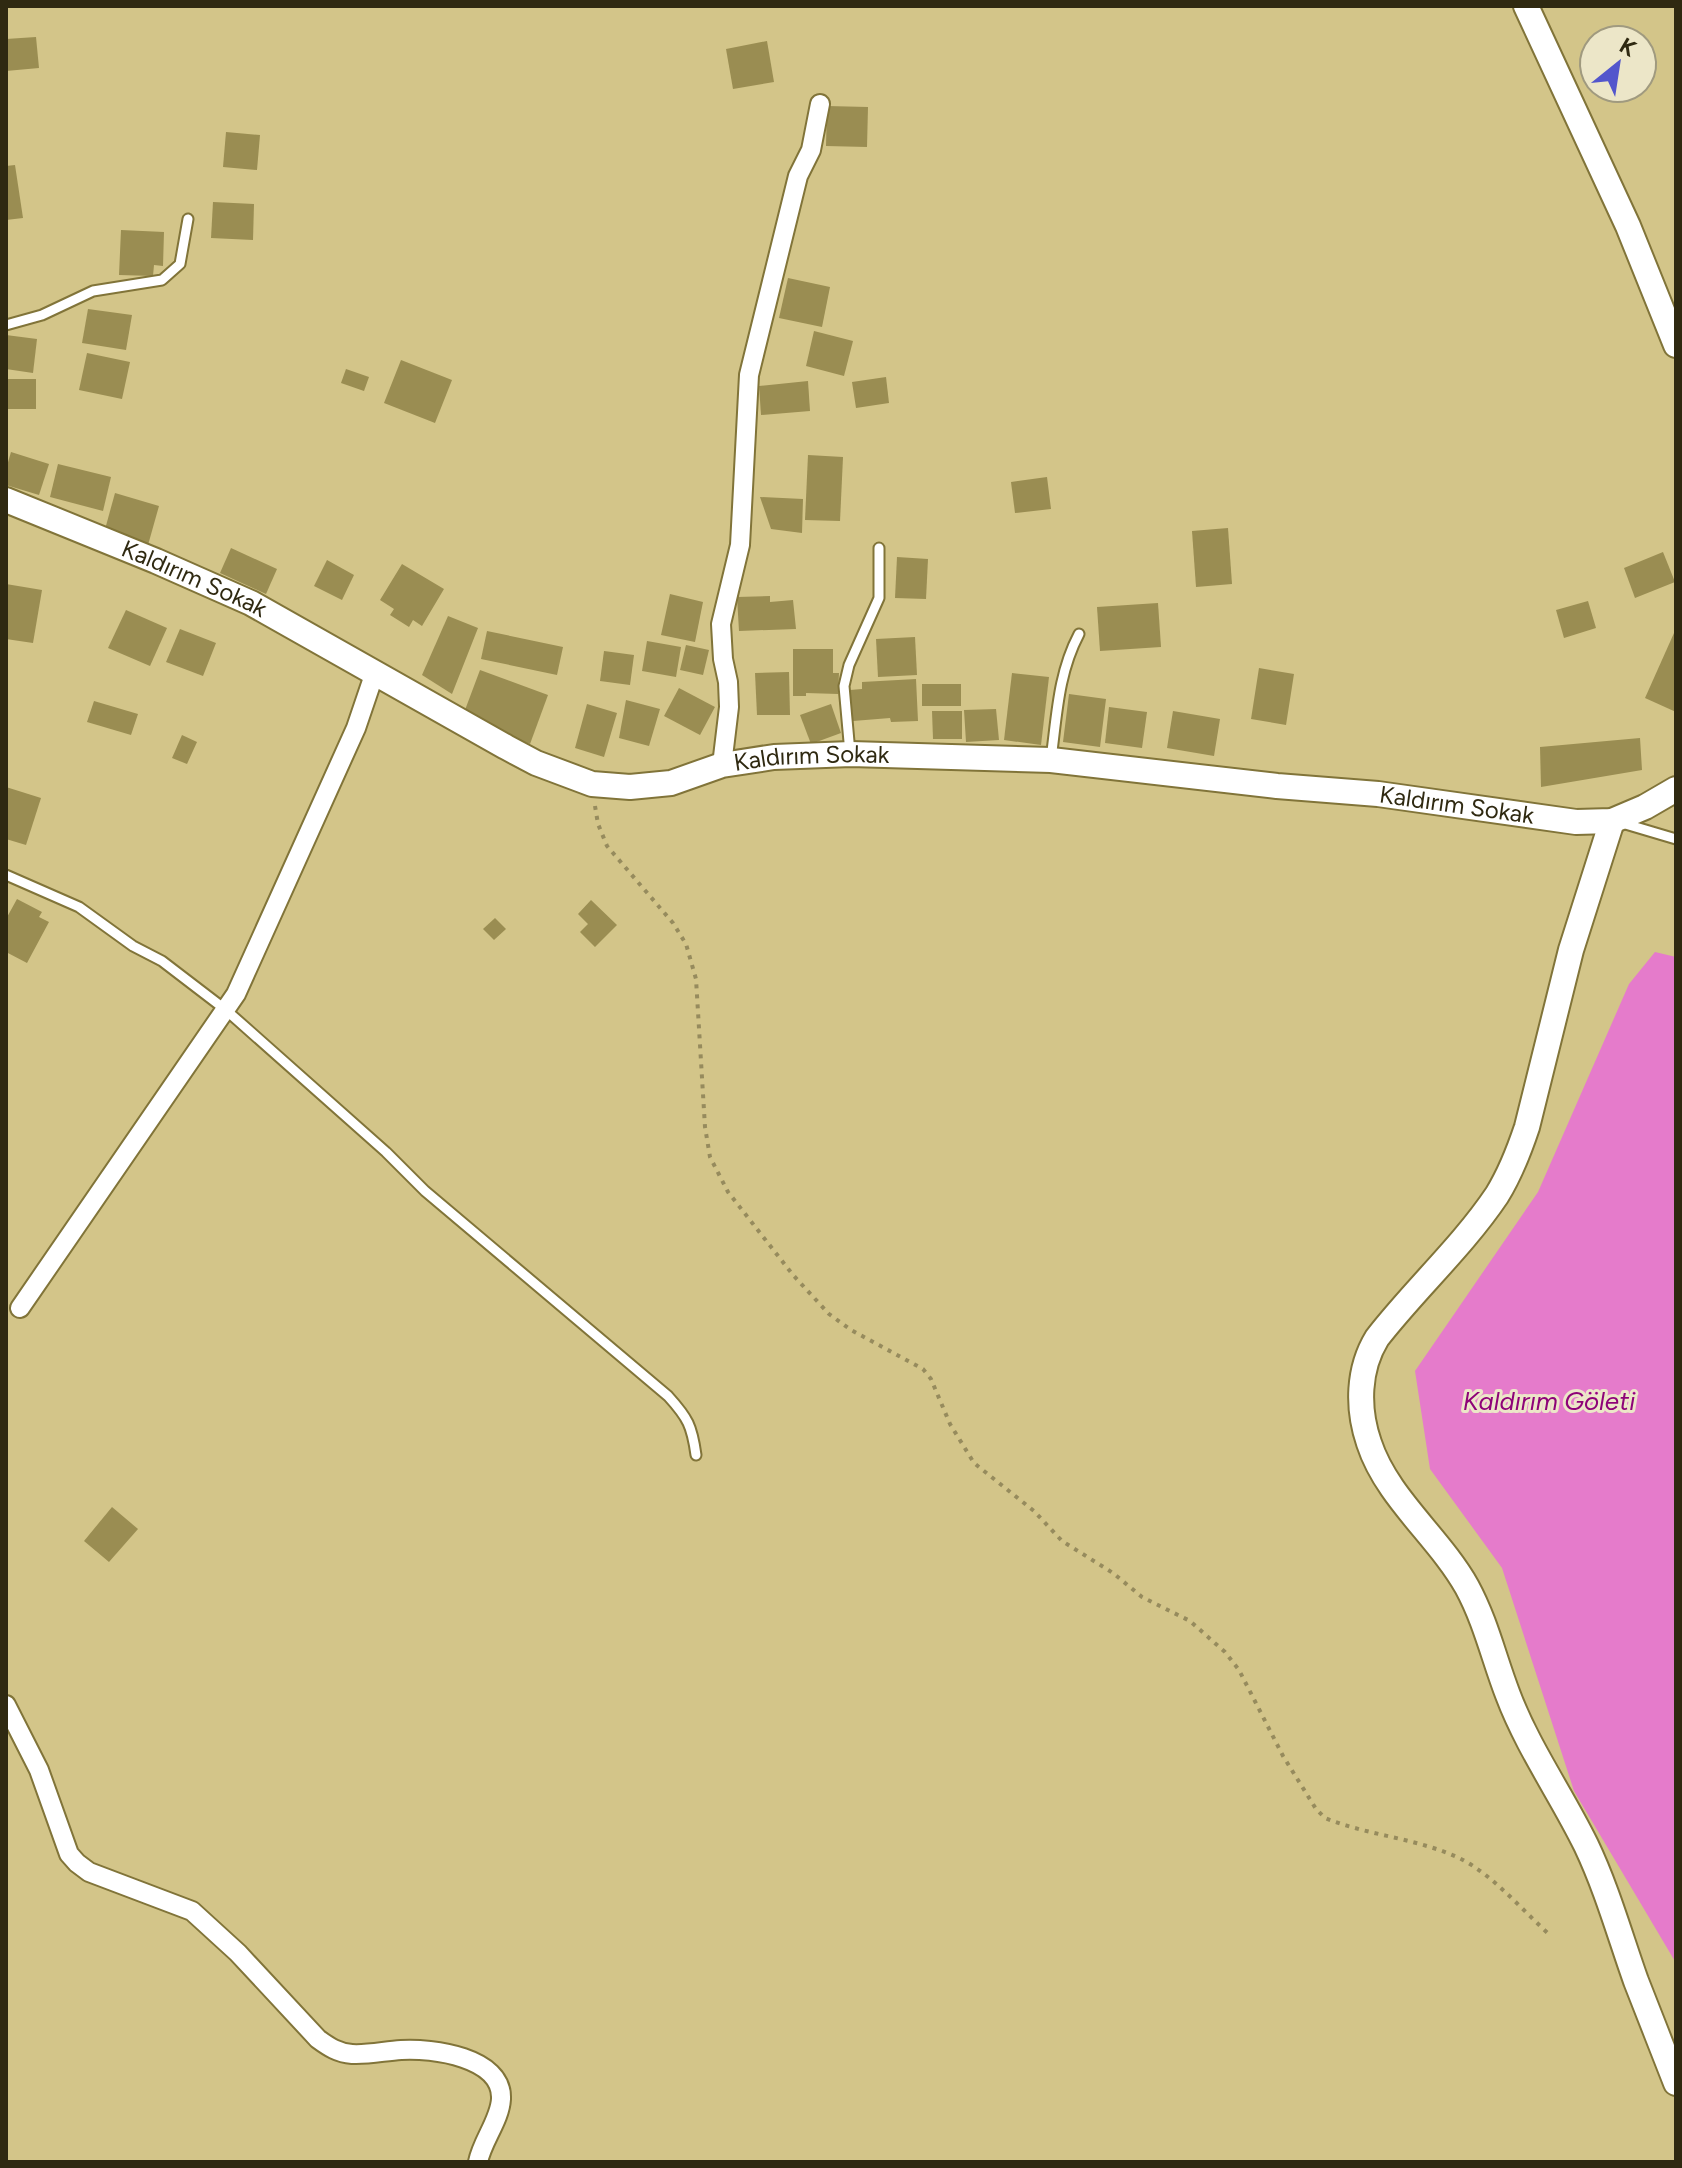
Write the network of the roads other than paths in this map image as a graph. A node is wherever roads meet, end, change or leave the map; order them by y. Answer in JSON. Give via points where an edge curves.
{"nodes":[{"id":1,"x":1526,"y":6,"type":"edge"},
{"id":2,"x":820,"y":104,"type":"dead end"},
{"id":3,"x":188,"y":219,"type":"dead end"},
{"id":4,"x":6,"y":325,"type":"edge"},
{"id":5,"x":1676,"y":345,"type":"edge"},
{"id":6,"x":6,"y":500,"type":"edge"},
{"id":7,"x":879,"y":548,"type":"dead end"},
{"id":8,"x":1079,"y":634,"type":"dead end"},
{"id":9,"x":375,"y":672,"type":"junction"},
{"id":10,"x":851,"y":754,"type":"junction"},
{"id":11,"x":1051,"y":760,"type":"junction"},
{"id":12,"x":722,"y":765,"type":"junction"},
{"id":13,"x":1676,"y":789,"type":"edge"},
{"id":14,"x":1612,"y":821,"type":"junction"},
{"id":15,"x":1676,"y":839,"type":"edge"},
{"id":16,"x":6,"y":875,"type":"edge"},
{"id":17,"x":226,"y":1010,"type":"junction"},
{"id":18,"x":13,"y":1306,"type":"edge"},
{"id":19,"x":696,"y":1455,"type":"dead end"},
{"id":20,"x":6,"y":1705,"type":"edge"},
{"id":21,"x":1676,"y":2083,"type":"edge"},
{"id":22,"x":478,"y":2162,"type":"edge"}],
"edges":[{"from":1,"to":5,"type":"street","via":[[1628,226]]},
{"from":2,"to":12,"type":"street","via":[[749,375],[740,545],[721,624],[729,695]]},
{"from":3,"to":4,"type":"lane","via":[[180,264],[162,280],[93,291]]},
{"from":6,"to":9,"type":"street","name":"Kaldırım Sokak","via":[[251,603]]},
{"from":7,"to":10,"type":"lane","via":[[879,598],[844,686]]},
{"from":8,"to":11,"type":"lane","via":[[1061,677]]},
{"from":9,"to":12,"type":"street","name":"Kaldırım Sokak","via":[[506,747],[592,784],[671,783]]},
{"from":9,"to":17,"type":"street","via":[[356,728]]},
{"from":10,"to":11,"type":"street","name":"Kaldırım Sokak"},
{"from":10,"to":12,"type":"street","name":"Kaldırım Sokak"},
{"from":11,"to":14,"type":"street","name":"Kaldırım Sokak","via":[[1378,794],[1576,822]]},
{"from":13,"to":14,"type":"street","name":"Kaldırım Sokak"},
{"from":14,"to":15,"type":"lane"},
{"from":14,"to":21,"type":"street","via":[[1571,950],[1518,1154],[1490,1203],[1377,1338],[1365,1363],[1361,1393],[1369,1443],[1378,1462],[1468,1588],[1513,1708],[1586,1845]]},
{"from":16,"to":17,"type":"lane","via":[[79,907]]},
{"from":17,"to":18,"type":"street"},
{"from":17,"to":19,"type":"lane","via":[[425,1191],[668,1396],[692,1427]]},
{"from":20,"to":22,"type":"street","via":[[39,1770],[69,1854],[89,1872],[192,1911],[334,2050],[426,2051],[486,2068],[501,2088],[501,2107]]}]}
